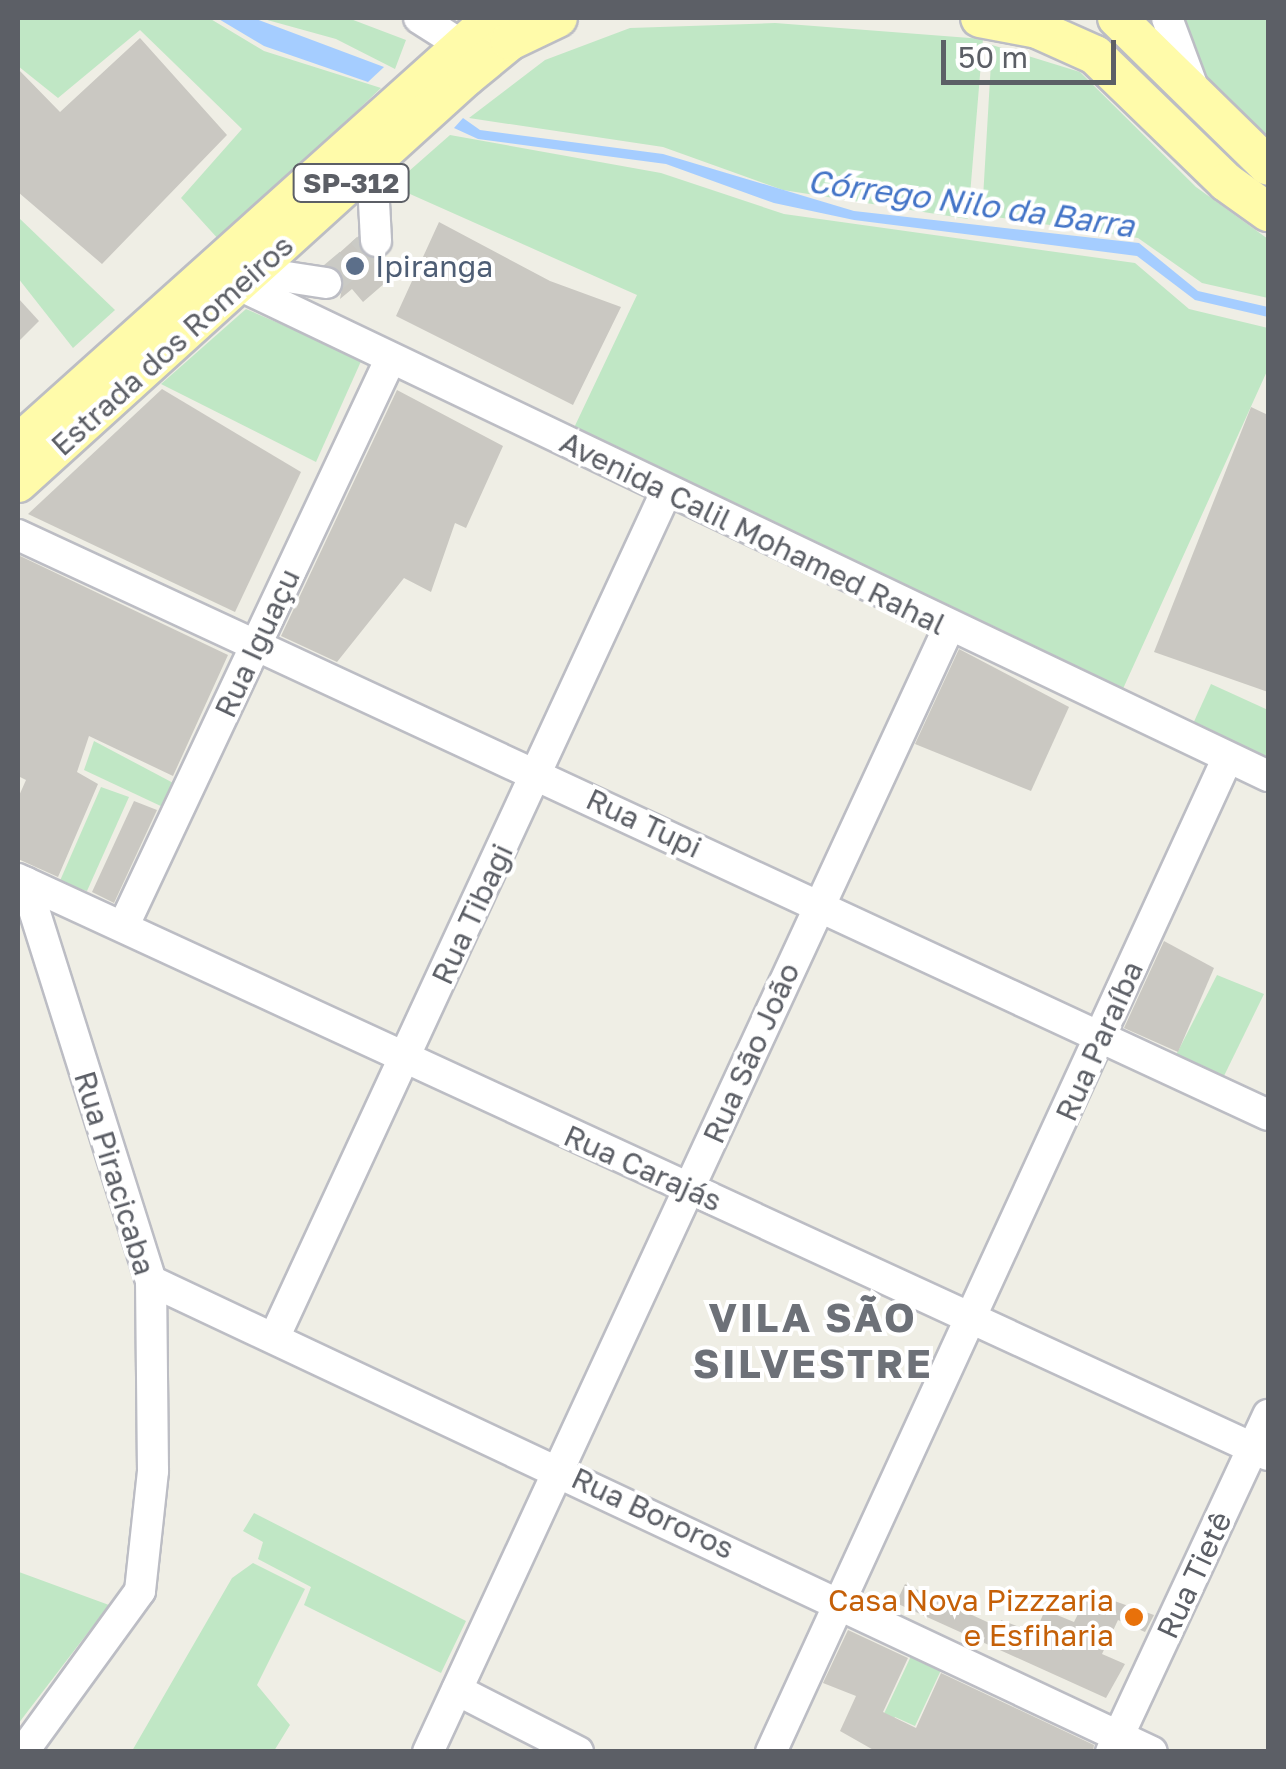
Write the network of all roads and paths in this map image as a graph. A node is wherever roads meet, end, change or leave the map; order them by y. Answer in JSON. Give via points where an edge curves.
{"nodes":[{"id":1,"x":420,"y":18,"type":"edge"},
{"id":2,"x":492,"y":18,"type":"edge"},
{"id":3,"x":558,"y":18,"type":"edge"},
{"id":4,"x":980,"y":18,"type":"edge"},
{"id":5,"x":1139,"y":21,"type":"edge"},
{"id":6,"x":460,"y":44,"type":"junction"},
{"id":7,"x":1095,"y":55,"type":"junction"},
{"id":8,"x":372,"y":164,"type":"junction"},
{"id":9,"x":1268,"y":166,"type":"edge"},
{"id":10,"x":1268,"y":212,"type":"edge"},
{"id":11,"x":376,"y":241,"type":"dead end"},
{"id":12,"x":246,"y":279,"type":"junction"},
{"id":13,"x":326,"y":282,"type":"tunnel mouth"},
{"id":14,"x":390,"y":360,"type":"junction"},
{"id":15,"x":18,"y":444,"type":"edge"},
{"id":16,"x":18,"y":484,"type":"edge"},
{"id":17,"x":667,"y":490,"type":"junction"},
{"id":18,"x":18,"y":535,"type":"edge"},
{"id":19,"x":948,"y":626,"type":"junction"},
{"id":20,"x":257,"y":643,"type":"junction"},
{"id":21,"x":1227,"y":758,"type":"junction"},
{"id":22,"x":539,"y":773,"type":"junction"},
{"id":23,"x":1268,"y":776,"type":"edge"},
{"id":24,"x":21,"y":880,"type":"edge"},
{"id":25,"x":818,"y":905,"type":"junction"},
{"id":26,"x":124,"y":925,"type":"junction"},
{"id":27,"x":1102,"y":1036,"type":"junction"},
{"id":28,"x":404,"y":1058,"type":"junction"},
{"id":29,"x":1268,"y":1114,"type":"edge"},
{"id":30,"x":690,"y":1188,"type":"junction"},
{"id":31,"x":151,"y":1281,"type":"junction"},
{"id":32,"x":972,"y":1324,"type":"junction"},
{"id":33,"x":274,"y":1336,"type":"junction"},
{"id":34,"x":1268,"y":1414,"type":"edge"},
{"id":35,"x":1261,"y":1452,"type":"edge"},
{"id":36,"x":561,"y":1471,"type":"junction"},
{"id":37,"x":842,"y":1601,"type":"junction"},
{"id":38,"x":457,"y":1690,"type":"junction"},
{"id":39,"x":1115,"y":1744,"type":"edge"},
{"id":40,"x":22,"y":1752,"type":"edge"},
{"id":41,"x":428,"y":1752,"type":"edge"},
{"id":42,"x":578,"y":1752,"type":"edge"},
{"id":43,"x":771,"y":1752,"type":"edge"},
{"id":44,"x":1152,"y":1752,"type":"edge"}],
"edges":[{"from":1,"to":6,"type":"street"},
{"from":2,"to":6,"type":"main road","name":"Estrada dos Romeiros","number":"SP-312"},
{"from":3,"to":8,"type":"main road","name":"Estrada dos Romeiros","number":"SP-312","via":[[510,41]]},
{"from":4,"to":7,"type":"main road","via":[[1037,30]]},
{"from":5,"to":7,"type":"main road"},
{"from":5,"to":9,"type":"main road"},
{"from":6,"to":15,"type":"main road","name":"Estrada dos Romeiros","number":"SP-312"},
{"from":7,"to":10,"type":"main road","via":[[1226,182]]},
{"from":8,"to":11,"type":"street"},
{"from":8,"to":12,"type":"main road","name":"Estrada dos Romeiros","number":"SP-312"},
{"from":12,"to":13,"type":"street"},
{"from":12,"to":14,"type":"street","name":"Avenida Calil Mohamed Rahal"},
{"from":12,"to":16,"type":"main road","name":"Estrada dos Romeiros","number":"SP-312"},
{"from":14,"to":17,"type":"street","name":"Avenida Calil Mohamed Rahal"},
{"from":14,"to":20,"type":"street","name":"Rua Iguaçu"},
{"from":17,"to":19,"type":"street","name":"Avenida Calil Mohamed Rahal"},
{"from":17,"to":22,"type":"street","name":"Rua Tibagi"},
{"from":18,"to":20,"type":"street","name":"Rua Tupi"},
{"from":19,"to":21,"type":"street","name":"Avenida Calil Mohamed Rahal"},
{"from":19,"to":25,"type":"street","name":"Rua São João"},
{"from":20,"to":22,"type":"street","name":"Rua Tupi"},
{"from":20,"to":26,"type":"street","name":"Rua Iguaçu"},
{"from":21,"to":23,"type":"street","name":"Avenida Calil Mohamed Rahal"},
{"from":21,"to":27,"type":"street","name":"Rua Paraíba"},
{"from":22,"to":25,"type":"street","name":"Rua Tupi"},
{"from":22,"to":28,"type":"street","name":"Rua Tibagi"},
{"from":24,"to":26,"type":"street","name":"Rua Carajás"},
{"from":24,"to":31,"type":"street","name":"Rua Piracicaba"},
{"from":25,"to":27,"type":"street","name":"Rua Tupi"},
{"from":25,"to":30,"type":"street","name":"Rua São João"},
{"from":26,"to":28,"type":"street","name":"Rua Carajás"},
{"from":27,"to":29,"type":"street","name":"Rua Tupi"},
{"from":27,"to":32,"type":"street","name":"Rua Paraíba"},
{"from":28,"to":30,"type":"street","name":"Rua Carajás"},
{"from":28,"to":33,"type":"street","name":"Rua Tibagi"},
{"from":30,"to":32,"type":"street","name":"Rua Carajás"},
{"from":30,"to":36,"type":"street","name":"Rua São João"},
{"from":31,"to":33,"type":"street","name":"Rua Bororos"},
{"from":31,"to":40,"type":"street","name":"Rua Piracicaba","via":[[153,1470],[140,1591]]},
{"from":32,"to":35,"type":"street","name":"Rua Carajás"},
{"from":32,"to":37,"type":"street","name":"Rua Paraíba"},
{"from":33,"to":36,"type":"street","name":"Rua Bororos"},
{"from":34,"to":35,"type":"street","name":"Rua Tietê"},
{"from":35,"to":39,"type":"street","name":"Rua Tietê"},
{"from":36,"to":37,"type":"street","name":"Rua Bororos"},
{"from":36,"to":38,"type":"street","name":"Rua São João"},
{"from":37,"to":39,"type":"street","name":"Rua Bororos"},
{"from":37,"to":43,"type":"street","name":"Rua Paraíba"},
{"from":38,"to":41,"type":"street","name":"Rua São João"},
{"from":38,"to":42,"type":"street"},
{"from":39,"to":44,"type":"street","name":"Rua Bororos"}]}
